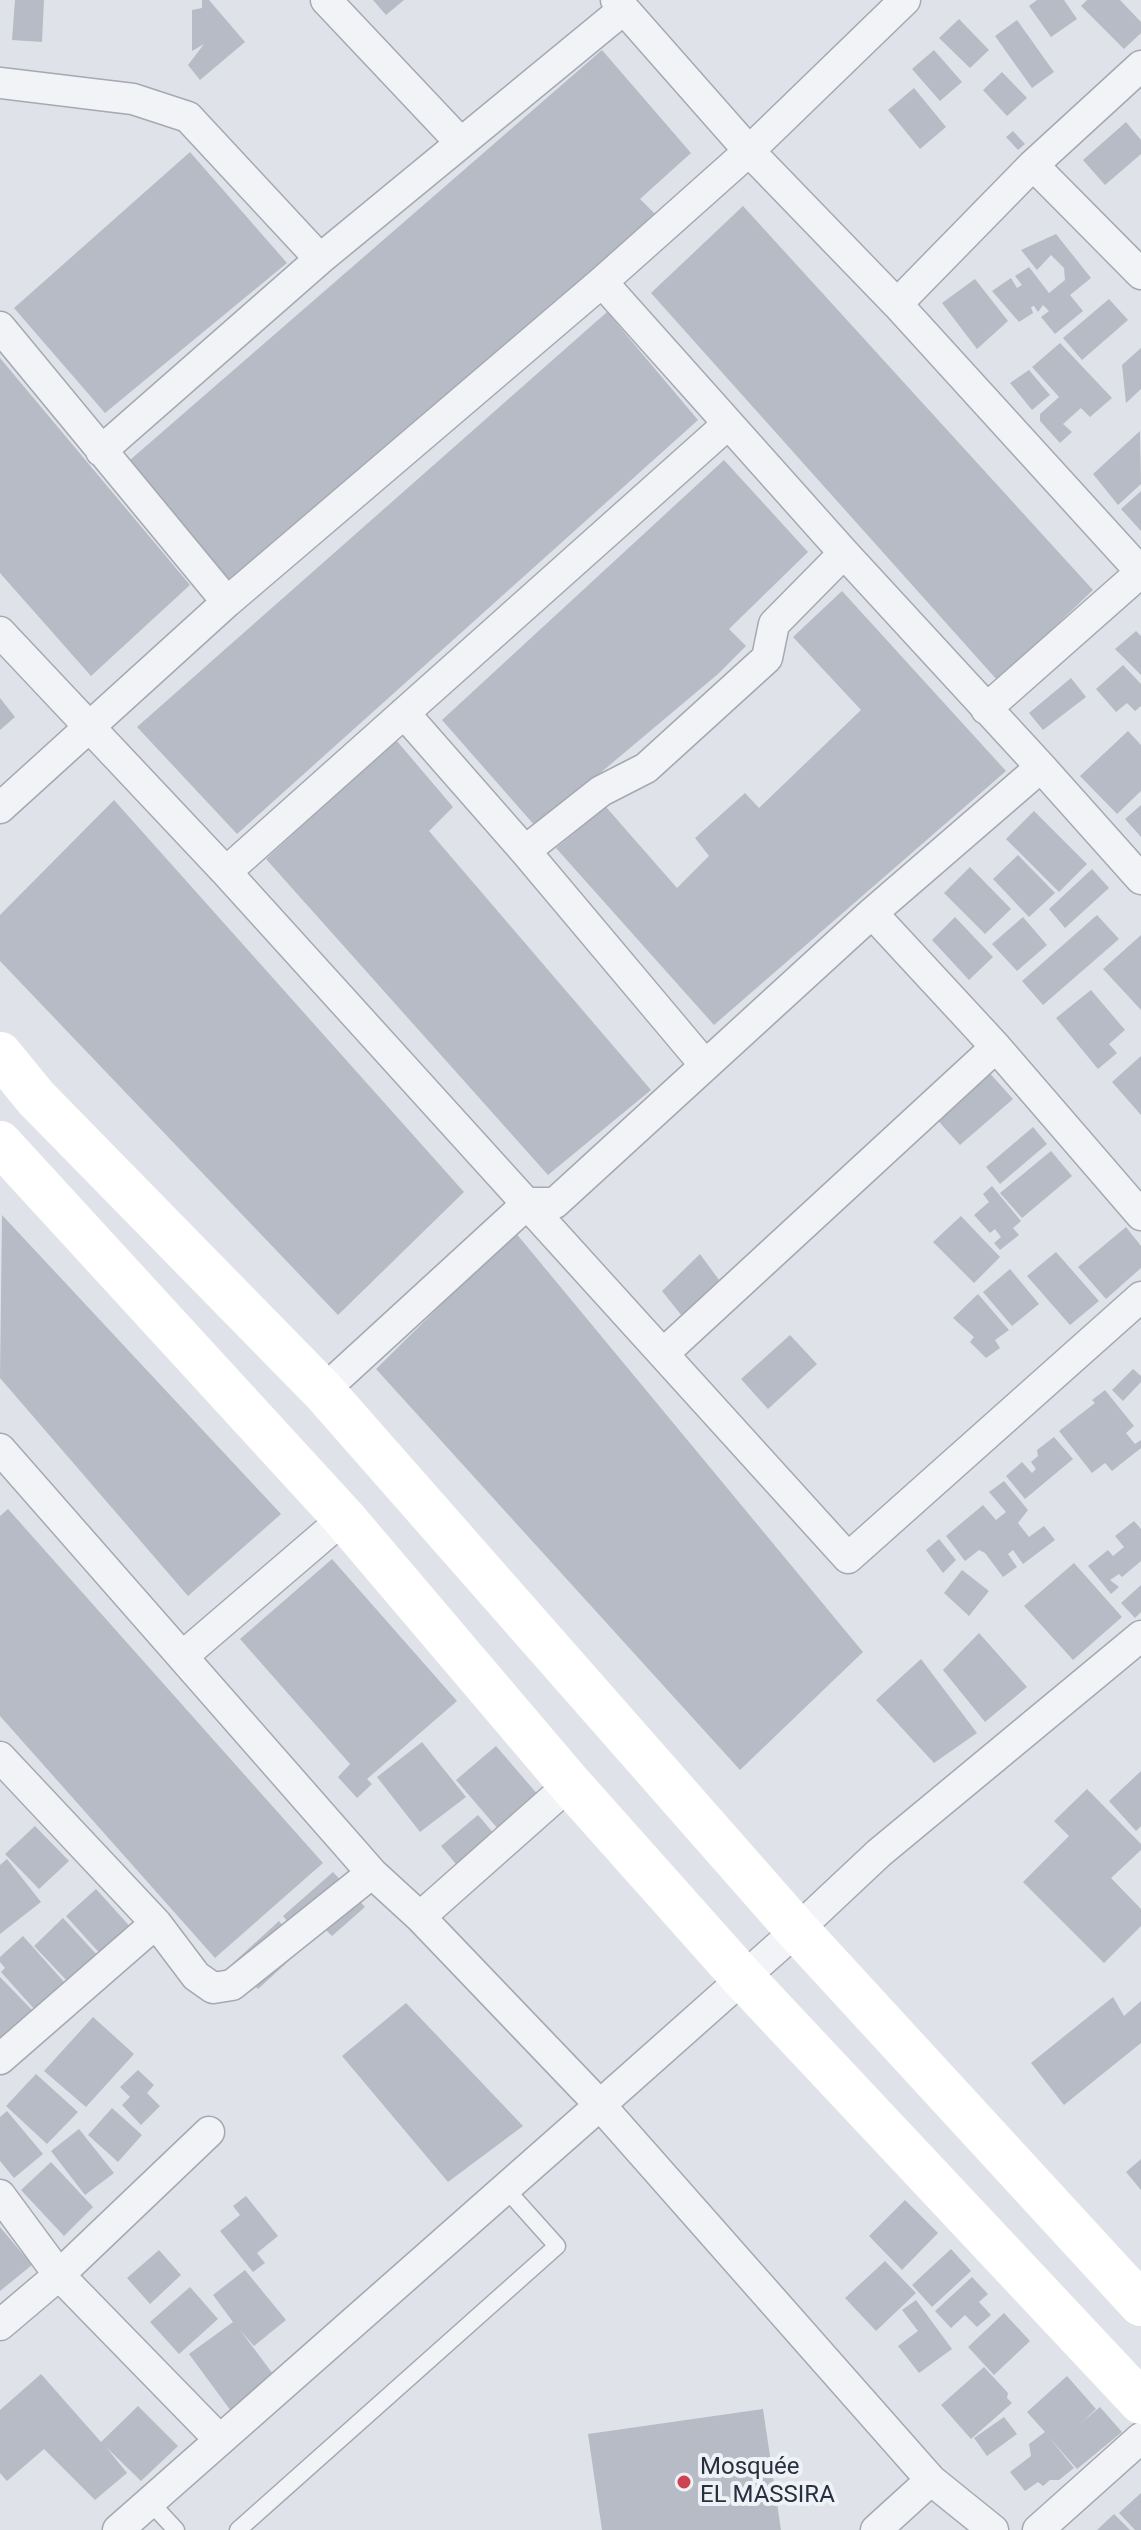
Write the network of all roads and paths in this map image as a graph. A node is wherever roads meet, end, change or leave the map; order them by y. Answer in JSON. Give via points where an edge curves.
{"nodes":[{"id":1,"x":326,"y":0,"type":"edge"},
{"id":2,"x":620,"y":4,"type":"edge"},
{"id":3,"x":892,"y":4,"type":"edge"},
{"id":4,"x":1141,"y":66,"type":"edge"},
{"id":5,"x":0,"y":83,"type":"edge"},
{"id":6,"x":461,"y":143,"type":"junction"},
{"id":7,"x":749,"y":151,"type":"junction"},
{"id":8,"x":1033,"y":165,"type":"junction"},
{"id":9,"x":320,"y":259,"type":"junction"},
{"id":10,"x":1141,"y":274,"type":"edge"},
{"id":11,"x":602,"y":282,"type":"junction"},
{"id":12,"x":897,"y":304,"type":"junction"},
{"id":13,"x":0,"y":327,"type":"edge"},
{"id":14,"x":728,"y":424,"type":"junction"},
{"id":15,"x":101,"y":451,"type":"junction"},
{"id":16,"x":844,"y":553,"type":"junction"},
{"id":17,"x":1141,"y":572,"type":"edge"},
{"id":18,"x":227,"y":602,"type":"junction"},
{"id":19,"x":0,"y":632,"type":"edge"},
{"id":20,"x":986,"y":709,"type":"junction"},
{"id":21,"x":404,"y":713,"type":"junction"},
{"id":22,"x":88,"y":729,"type":"junction"},
{"id":23,"x":1041,"y":767,"type":"junction"},
{"id":24,"x":0,"y":808,"type":"edge"},
{"id":25,"x":525,"y":851,"type":"junction"},
{"id":26,"x":226,"y":872,"type":"junction"},
{"id":27,"x":1141,"y":879,"type":"edge"},
{"id":28,"x":872,"y":913,"type":"junction"},
{"id":29,"x":996,"y":1047,"type":"junction"},
{"id":30,"x":0,"y":1054,"type":"edge"},
{"id":31,"x":705,"y":1065,"type":"junction"},
{"id":32,"x":0,"y":1143,"type":"edge"},
{"id":33,"x":528,"y":1203,"type":"junction"},
{"id":34,"x":1141,"y":1215,"type":"edge"},
{"id":35,"x":1141,"y":1297,"type":"edge"},
{"id":36,"x":664,"y":1353,"type":"junction"},
{"id":37,"x":323,"y":1391,"type":"junction"},
{"id":38,"x":6,"y":1467,"type":"edge"},
{"id":39,"x":344,"y":1518,"type":"junction"},
{"id":40,"x":1141,"y":1636,"type":"edge"},
{"id":41,"x":183,"y":1656,"type":"junction"},
{"id":42,"x":0,"y":1757,"type":"edge"},
{"id":43,"x":570,"y":1784,"type":"junction"},
{"id":44,"x":372,"y":1873,"type":"junction"},
{"id":45,"x":420,"y":1917,"type":"junction"},
{"id":46,"x":156,"y":1923,"type":"junction"},
{"id":47,"x":797,"y":1930,"type":"junction"},
{"id":48,"x":742,"y":1977,"type":"junction"},
{"id":49,"x":0,"y":2059,"type":"edge"},
{"id":50,"x":600,"y":2105,"type":"junction"},
{"id":51,"x":209,"y":2132,"type":"dead end"},
{"id":52,"x":505,"y":2188,"type":"junction"},
{"id":53,"x":0,"y":2195,"type":"edge"},
{"id":54,"x":59,"y":2275,"type":"junction"},
{"id":55,"x":1141,"y":2304,"type":"edge"},
{"id":56,"x":0,"y":2325,"type":"edge"},
{"id":57,"x":1141,"y":2402,"type":"edge"},
{"id":58,"x":1141,"y":2438,"type":"edge"},
{"id":59,"x":219,"y":2439,"type":"junction"},
{"id":60,"x":931,"y":2480,"type":"junction"},
{"id":61,"x":150,"y":2502,"type":"junction"},
{"id":62,"x":118,"y":2530,"type":"edge"},
{"id":63,"x":176,"y":2530,"type":"edge"},
{"id":64,"x":238,"y":2530,"type":"edge"},
{"id":65,"x":876,"y":2530,"type":"edge"},
{"id":66,"x":993,"y":2530,"type":"edge"},
{"id":67,"x":1038,"y":2530,"type":"edge"}],
"edges":[{"from":1,"to":6,"type":"street"},
{"from":2,"to":6,"type":"street"},
{"from":2,"to":7,"type":"street"},
{"from":3,"to":7,"type":"street"},
{"from":4,"to":8,"type":"street"},
{"from":5,"to":9,"type":"street","via":[[133,99],[188,117]]},
{"from":6,"to":9,"type":"street"},
{"from":7,"to":11,"type":"street"},
{"from":7,"to":12,"type":"street"},
{"from":8,"to":10,"type":"street"},
{"from":8,"to":12,"type":"street"},
{"from":9,"to":15,"type":"street"},
{"from":11,"to":14,"type":"street"},
{"from":11,"to":18,"type":"street"},
{"from":12,"to":17,"type":"street"},
{"from":13,"to":15,"type":"street"},
{"from":14,"to":16,"type":"street"},
{"from":14,"to":21,"type":"street"},
{"from":15,"to":18,"type":"street"},
{"from":16,"to":20,"type":"street"},
{"from":16,"to":25,"type":"street","via":[[774,624],[767,658],[646,768],[601,791]]},
{"from":17,"to":20,"type":"street"},
{"from":18,"to":22,"type":"street"},
{"from":19,"to":22,"type":"street"},
{"from":20,"to":23,"type":"street"},
{"from":21,"to":25,"type":"street"},
{"from":21,"to":26,"type":"street"},
{"from":22,"to":24,"type":"street"},
{"from":22,"to":26,"type":"street"},
{"from":23,"to":27,"type":"street"},
{"from":23,"to":28,"type":"street"},
{"from":25,"to":31,"type":"street"},
{"from":26,"to":33,"type":"street"},
{"from":28,"to":29,"type":"street"},
{"from":28,"to":31,"type":"street"},
{"from":29,"to":34,"type":"street"},
{"from":29,"to":36,"type":"street"},
{"from":30,"to":37,"type":"street","via":[[36,1098]]},
{"from":31,"to":33,"type":"street","via":[[555,1203]]},
{"from":32,"to":39,"type":"street"},
{"from":33,"to":36,"type":"street"},
{"from":33,"to":37,"type":"street"},
{"from":35,"to":36,"type":"street","via":[[848,1558]]},
{"from":37,"to":47,"type":"street"},
{"from":38,"to":41,"type":"street"},
{"from":39,"to":41,"type":"street"},
{"from":39,"to":43,"type":"street"},
{"from":40,"to":47,"type":"street","via":[[879,1853]]},
{"from":41,"to":44,"type":"street"},
{"from":42,"to":46,"type":"street"},
{"from":43,"to":45,"type":"street"},
{"from":43,"to":48,"type":"street"},
{"from":44,"to":45,"type":"street"},
{"from":44,"to":46,"type":"street","via":[[232,1985],[213,1988],[196,1976]]},
{"from":45,"to":50,"type":"street"},
{"from":46,"to":49,"type":"street"},
{"from":47,"to":48,"type":"street"},
{"from":47,"to":55,"type":"street"},
{"from":48,"to":50,"type":"street"},
{"from":48,"to":57,"type":"street"},
{"from":50,"to":52,"type":"street"},
{"from":50,"to":60,"type":"street"},
{"from":51,"to":54,"type":"street"},
{"from":52,"to":59,"type":"street"},
{"from":52,"to":64,"type":"lane","via":[[557,2246]]},
{"from":53,"to":54,"type":"street"},
{"from":54,"to":56,"type":"street"},
{"from":54,"to":59,"type":"street"},
{"from":58,"to":67,"type":"street"},
{"from":59,"to":61,"type":"street"},
{"from":60,"to":65,"type":"street"},
{"from":60,"to":66,"type":"street"},
{"from":61,"to":62,"type":"street"},
{"from":61,"to":63,"type":"lane"}]}
